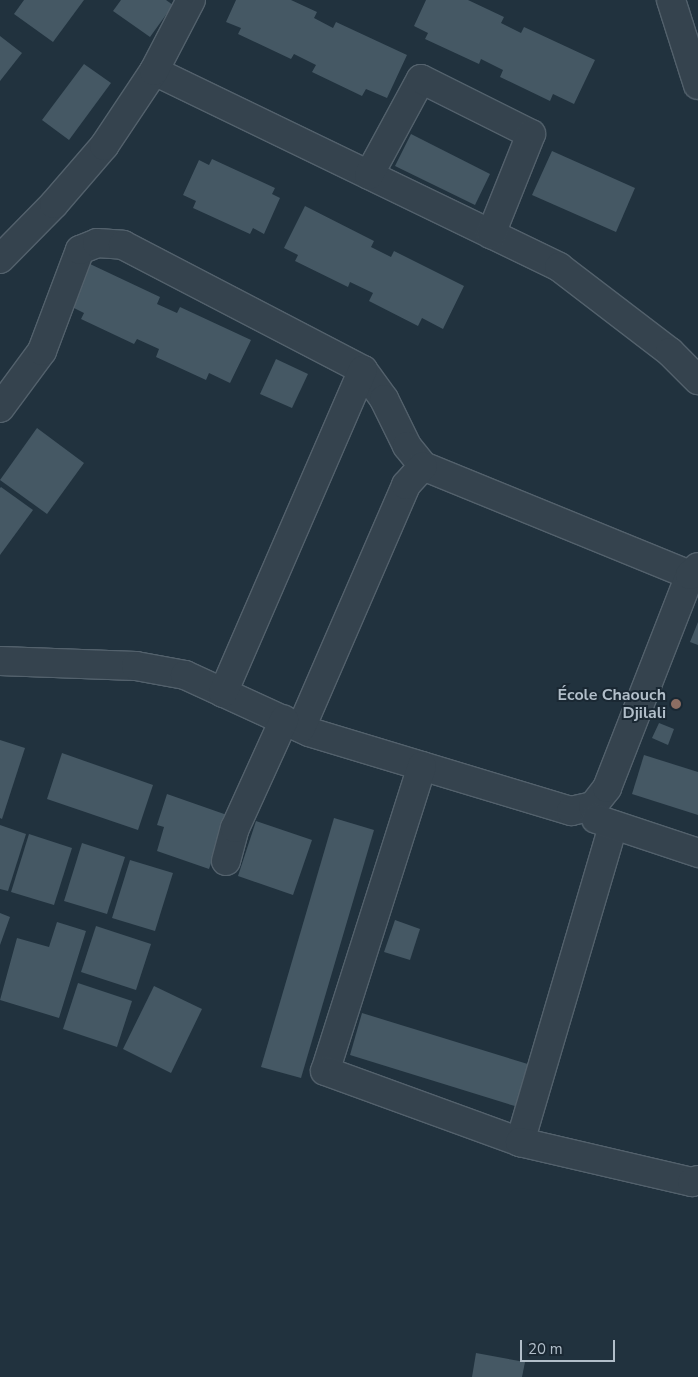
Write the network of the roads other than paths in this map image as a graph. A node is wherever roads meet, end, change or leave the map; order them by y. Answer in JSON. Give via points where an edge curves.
{"nodes":[{"id":1,"x":191,"y":0,"type":"edge"},
{"id":2,"x":671,"y":0,"type":"edge"},
{"id":3,"x":154,"y":71,"type":"junction"},
{"id":4,"x":698,"y":85,"type":"edge"},
{"id":5,"x":369,"y":175,"type":"junction"},
{"id":6,"x":492,"y":234,"type":"junction"},
{"id":7,"x":0,"y":258,"type":"edge"},
{"id":8,"x":363,"y":370,"type":"junction"},
{"id":9,"x":698,"y":380,"type":"edge"},
{"id":10,"x":0,"y":408,"type":"edge"},
{"id":11,"x":423,"y":466,"type":"junction"},
{"id":12,"x":695,"y":573,"type":"edge"},
{"id":13,"x":0,"y":661,"type":"edge"},
{"id":14,"x":223,"y":693,"type":"junction"},
{"id":15,"x":293,"y":724,"type":"junction"},
{"id":16,"x":422,"y":766,"type":"junction"},
{"id":17,"x":571,"y":811,"type":"junction"},
{"id":18,"x":613,"y":825,"type":"junction"},
{"id":19,"x":698,"y":853,"type":"edge"},
{"id":20,"x":226,"y":860,"type":"dead end"},
{"id":21,"x":520,"y":1142,"type":"junction"},
{"id":22,"x":698,"y":1180,"type":"edge"}],
"edges":[{"from":1,"to":3,"type":"street"},
{"from":2,"to":4,"type":"street"},
{"from":3,"to":5,"type":"street"},
{"from":3,"to":7,"type":"street","via":[[104,146]]},
{"from":5,"to":6,"type":"street"},
{"from":5,"to":6,"type":"street","via":[[421,79],[531,134]]},
{"from":6,"to":9,"type":"street","via":[[559,267],[670,352]]},
{"from":8,"to":10,"type":"street","via":[[123,245],[97,243],[80,250],[42,351]]},
{"from":8,"to":11,"type":"street","via":[[384,399],[407,446]]},
{"from":8,"to":14,"type":"street"},
{"from":11,"to":12,"type":"street"},
{"from":11,"to":15,"type":"street","via":[[406,485]]},
{"from":12,"to":17,"type":"street","via":[[607,788],[593,806]]},
{"from":13,"to":14,"type":"street","via":[[136,666],[184,675]]},
{"from":14,"to":15,"type":"street"},
{"from":15,"to":16,"type":"street"},
{"from":15,"to":20,"type":"street","via":[[234,828]]},
{"from":16,"to":17,"type":"street"},
{"from":16,"to":21,"type":"street","via":[[325,1071]]},
{"from":17,"to":18,"type":"street"},
{"from":18,"to":19,"type":"street"},
{"from":18,"to":21,"type":"street"},
{"from":21,"to":22,"type":"street","via":[[692,1182]]}]}
